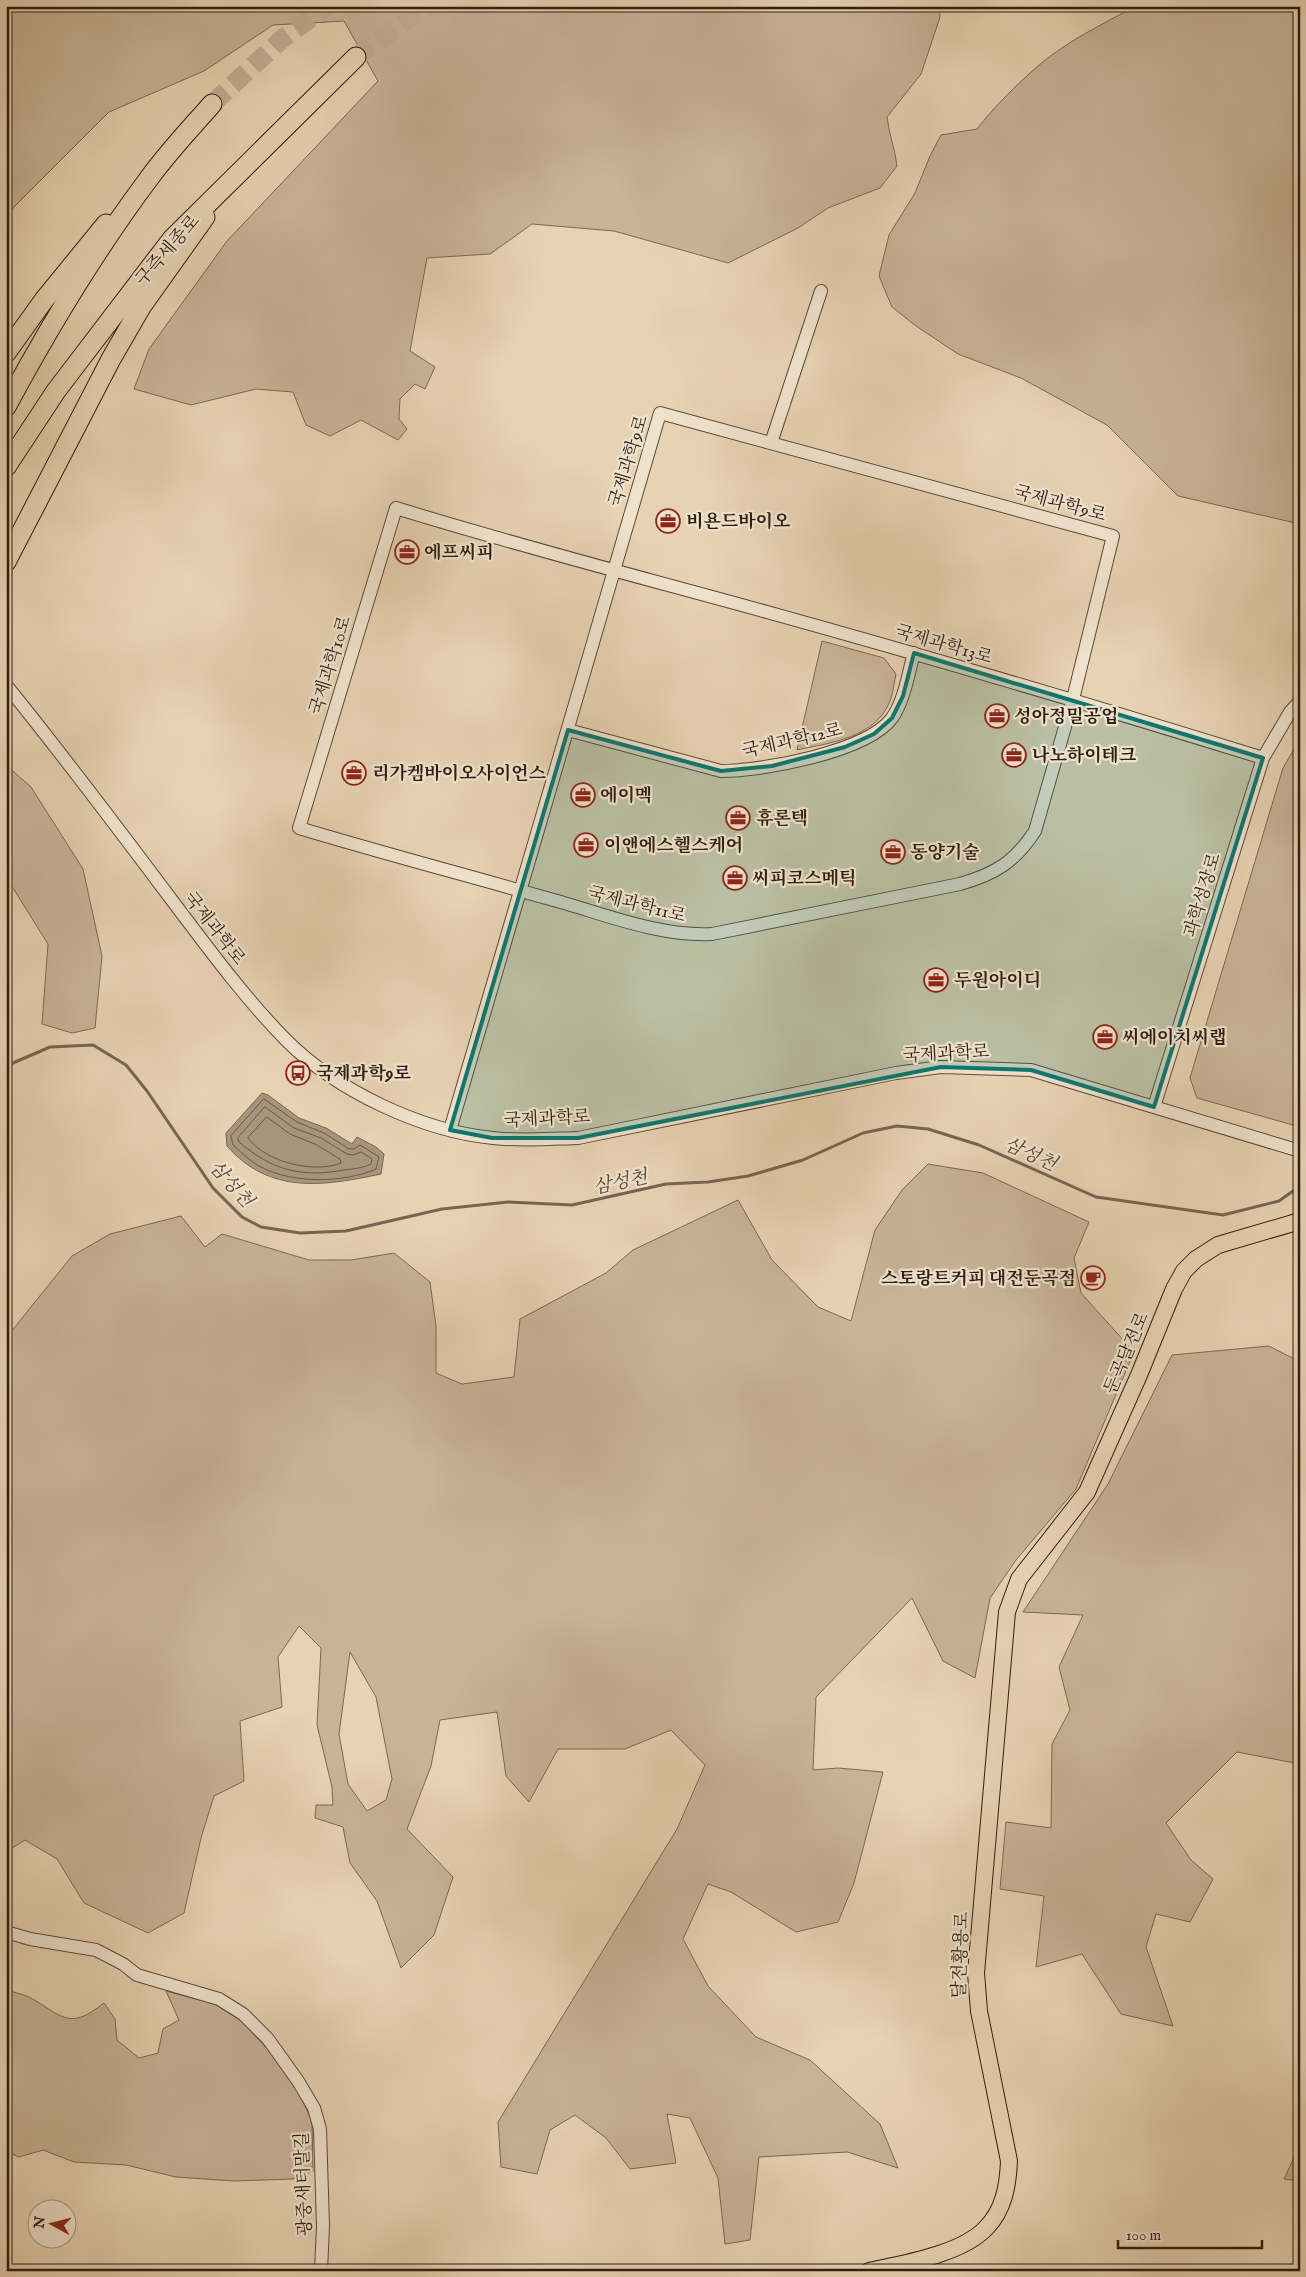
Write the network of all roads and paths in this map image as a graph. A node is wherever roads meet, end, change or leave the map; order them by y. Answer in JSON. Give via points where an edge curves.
{"nodes":[{"id":1,"x":356,"y":57,"type":"tunnel mouth"},
{"id":2,"x":212,"y":104,"type":"tunnel mouth"},
{"id":3,"x":151,"y":175,"type":"junction"},
{"id":4,"x":229,"y":181,"type":"junction"},
{"id":5,"x":822,"y":291,"type":"dead end"},
{"id":6,"x":6,"y":353,"type":"edge"},
{"id":7,"x":6,"y":406,"type":"edge"},
{"id":8,"x":771,"y":443,"type":"junction"},
{"id":9,"x":6,"y":467,"type":"edge"},
{"id":10,"x":6,"y":562,"type":"edge"},
{"id":11,"x":614,"y":570,"type":"junction"},
{"id":12,"x":914,"y":653,"type":"junction"},
{"id":13,"x":6,"y":685,"type":"edge"},
{"id":14,"x":1073,"y":699,"type":"junction"},
{"id":15,"x":1300,"y":702,"type":"edge"},
{"id":16,"x":568,"y":730,"type":"junction"},
{"id":17,"x":1263,"y":758,"type":"junction"},
{"id":18,"x":521,"y":890,"type":"junction"},
{"id":19,"x":1154,"y":1106,"type":"junction"},
{"id":20,"x":450,"y":1130,"type":"junction"},
{"id":21,"x":1297,"y":1150,"type":"edge"},
{"id":22,"x":1300,"y":1221,"type":"edge"},
{"id":23,"x":1036,"y":1558,"type":"joint"},
{"id":24,"x":6,"y":1932,"type":"edge"},
{"id":25,"x":321,"y":2271,"type":"edge"},
{"id":26,"x":869,"y":2271,"type":"edge"}],
"edges":[{"from":1,"to":4,"type":"highway","name":"구즉세종로"},
{"from":2,"to":3,"type":"highway"},
{"from":3,"to":6,"type":"highway","via":[[98,232]]},
{"from":3,"to":7,"type":"highway","via":[[40,344]]},
{"from":4,"to":9,"type":"highway","name":"구즉세종로","via":[[160,254],[56,391]]},
{"from":4,"to":10,"type":"highway","via":[[141,307]]},
{"from":5,"to":8,"type":"street"},
{"from":8,"to":11,"type":"street","name":"국제과학9로","via":[[660,413]]},
{"from":8,"to":14,"type":"street","name":"국제과학9로","via":[[1113,536]]},
{"from":11,"to":12,"type":"street","name":"국제과학13로"},
{"from":11,"to":16,"type":"street","name":"국제과학9로"},
{"from":11,"to":18,"type":"street","name":"국제과학10로","via":[[396,508],[299,828]]},
{"from":12,"to":14,"type":"street","name":"국제과학13로"},
{"from":12,"to":16,"type":"street","name":"국제과학12로","via":[[903,696],[892,718],[874,734],[846,747],[772,766],[721,771]]},
{"from":13,"to":20,"type":"street","name":"국제과학로","via":[[40,725],[228,974],[287,1041],[319,1068],[363,1096],[414,1119]]},
{"from":14,"to":17,"type":"street","name":"국제과학13로"},
{"from":14,"to":18,"type":"street","name":"국제과학11로","via":[[1035,831],[1012,860],[976,879],[712,934],[690,935]]},
{"from":15,"to":17,"type":"street","name":"과학성장로","via":[[1290,712]]},
{"from":16,"to":18,"type":"street","name":"국제과학9로"},
{"from":17,"to":19,"type":"street","name":"과학성장로"},
{"from":18,"to":20,"type":"street","name":"국제과학9로"},
{"from":19,"to":20,"type":"street","name":"국제과학로","via":[[1031,1070],[941,1067],[896,1073],[578,1138],[492,1138]]},
{"from":19,"to":21,"type":"street","name":"국제과학로"},
{"from":22,"to":23,"type":"main road","name":"둔곡달전로","via":[[1218,1245],[1184,1271],[1087,1492]]},
{"from":23,"to":26,"type":"main road","name":"달전황용로","via":[[1019,1579],[1007,1612],[976,1973],[979,2011],[1010,2161],[1008,2184],[1002,2203],[986,2229],[959,2247],[915,2262]]},
{"from":24,"to":25,"type":"street","name":"광중새터말길","via":[[96,1950],[137,1975],[219,1999],[243,2014],[268,2039],[314,2108],[320,2129]]}]}
